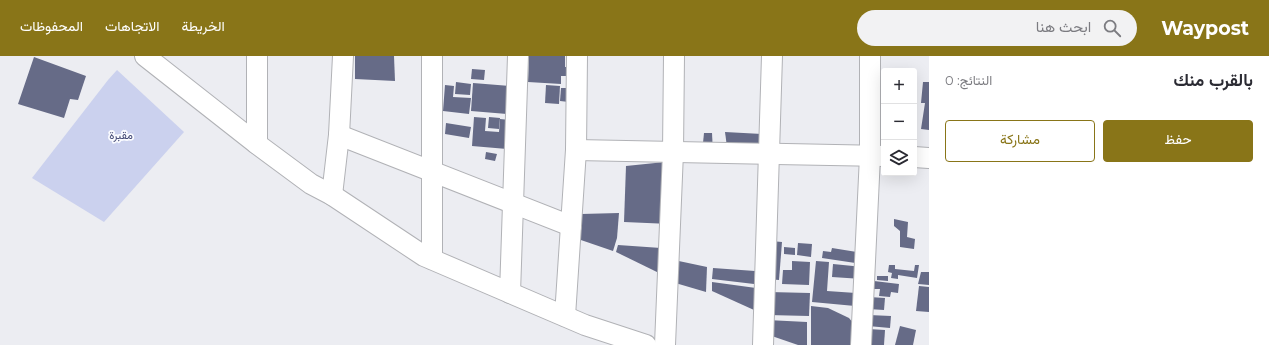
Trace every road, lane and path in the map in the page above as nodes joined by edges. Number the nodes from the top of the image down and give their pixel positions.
1 (257, 56) edge
2 (343, 56) edge
3 (432, 56) edge
4 (518, 56) edge
5 (577, 56) edge
6 (674, 56) edge
7 (772, 56) edge
8 (870, 56) edge
9 (152, 59) edge
10 (339, 135) junction
11 (257, 144) junction
12 (576, 150) junction
13 (673, 152) junction
14 (768, 154) junction
15 (877, 156) edge
16 (917, 157) edge
17 (929, 158) edge
18 (432, 172) junction
19 (332, 195) junction
20 (513, 203) junction
21 (571, 226) junction
22 (432, 259) junction
23 (510, 293) junction
24 (565, 316) junction
25 (646, 345) edge
26 (665, 345) edge
27 (763, 345) edge
28 (861, 345) edge

1 - 11 street
2 - 10 street
3 - 18 street
4 - 20 street
5 - 12 street
6 - 13 street
7 - 14 street
8 - 15 street
9 - 11 street
10 - 18 street
10 - 19 street
11 - 19 street
12 - 13 street
12 - 21 street
13 - 14 street
13 - 26 street
14 - 15 street
14 - 27 street
15 - 28 street
16 - 17 street
18 - 20 street
18 - 22 street
19 - 22 street
20 - 21 street
20 - 23 street
21 - 24 street
22 - 23 street
23 - 24 street
24 - 25 street

